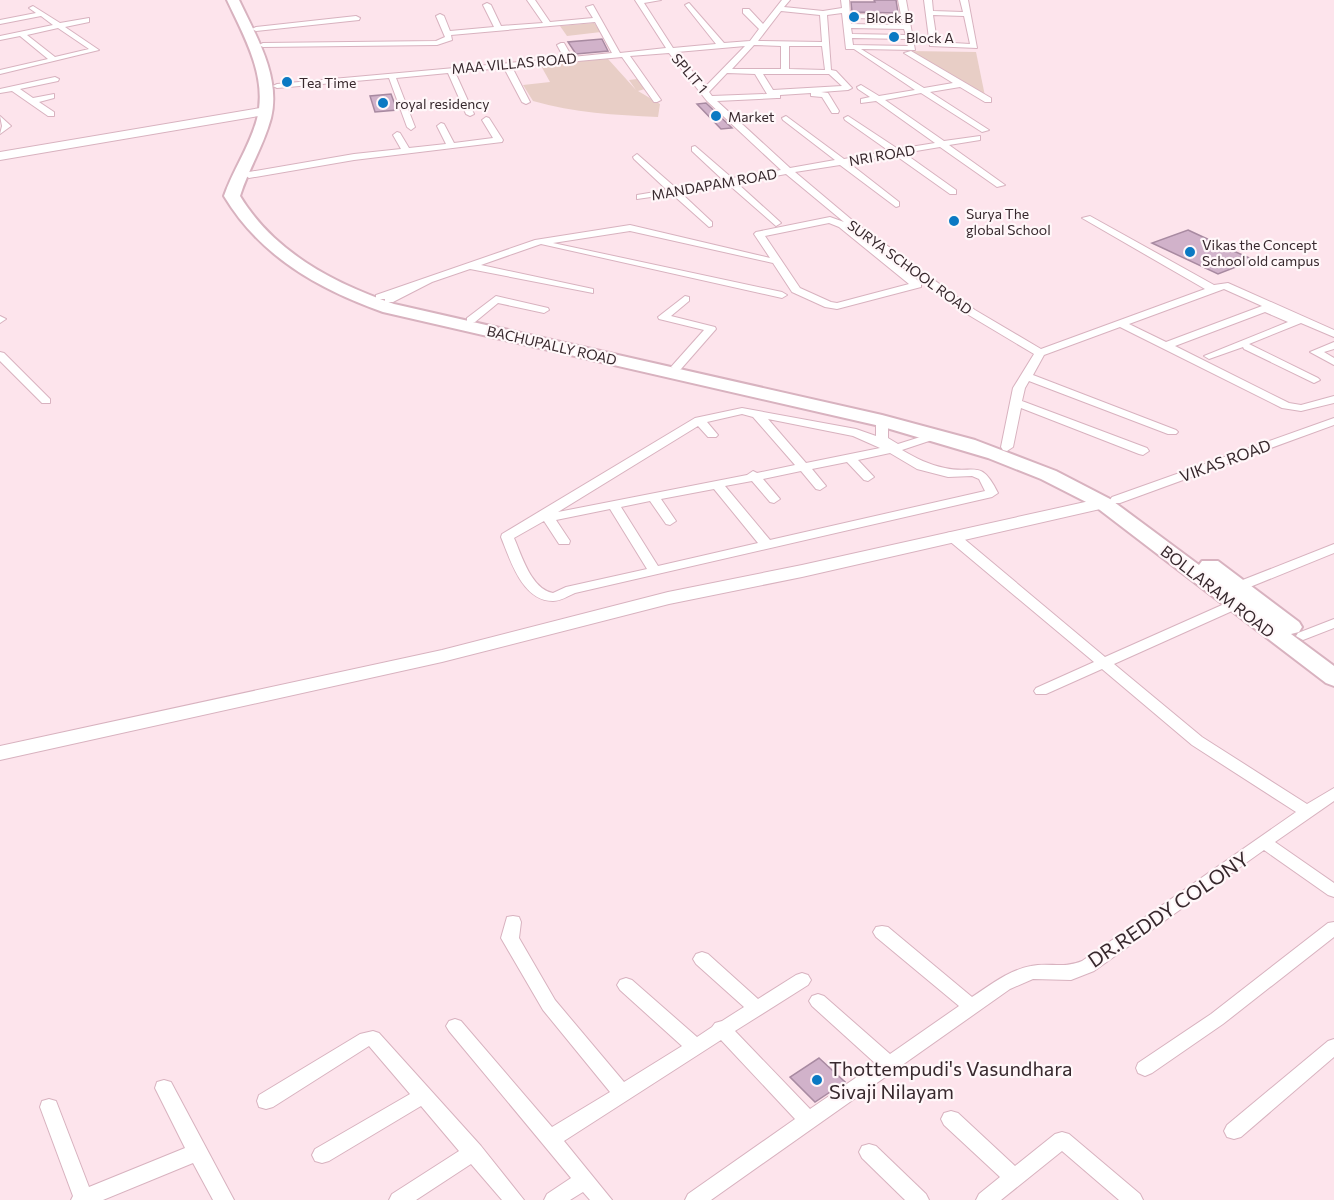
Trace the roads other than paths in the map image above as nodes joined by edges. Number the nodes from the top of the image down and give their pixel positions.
1 (233, 0) edge
2 (242, 0) edge
3 (531, 0) edge
4 (657, 0) edge
5 (786, 0) edge
6 (793, 0) edge
7 (928, 0) edge
8 (964, 0) edge
9 (639, 1) edge
10 (903, 4) edge
11 (487, 5) dead end
12 (689, 5) dead end
13 (590, 7) dead end
14 (857, 7) dead end
15 (892, 7) dead end
16 (33, 8) dead end
17 (846, 8) edge
18 (781, 9) junction
19 (746, 10) dead end
20 (823, 13) junction
21 (930, 13) junction
22 (42, 14) junction
23 (967, 14) junction
24 (440, 16) dead end
25 (905, 17) junction
26 (356, 18) dead end
27 (86, 20) dead end
28 (598, 20) junction
29 (0, 22) edge
30 (548, 24) junction
31 (61, 26) junction
32 (847, 26) junction
33 (906, 27) junction
34 (498, 28) junction
35 (765, 29) junction
36 (448, 33) junction
37 (22, 34) junction
38 (260, 37) junction
39 (0, 38) edge
40 (752, 43) junction
41 (785, 44) junction
42 (825, 44) junction
43 (561, 45) dead end
44 (722, 46) junction
45 (670, 49) junction
46 (857, 50) dead end
47 (908, 53) dead end
48 (620, 55) junction
49 (569, 59) junction
50 (54, 60) junction
51 (0, 62) edge
52 (506, 64) junction
53 (11, 69) junction
54 (450, 69) junction
55 (828, 69) dead end
56 (728, 70) junction
57 (789, 70) junction
58 (758, 71) junction
59 (0, 72) edge
60 (391, 74) junction
61 (55, 79) dead end
62 (961, 84) junction
63 (277, 86) junction
64 (861, 87) dead end
65 (14, 88) junction
66 (0, 91) edge
67 (922, 91) junction
68 (811, 92) junction
69 (708, 95) junction
70 (51, 96) dead end
71 (779, 96) junction
72 (878, 98) junction
73 (657, 99) dead end
74 (988, 100) dead end
75 (32, 101) junction
76 (864, 101) dead end
77 (526, 102) dead end
78 (266, 111) junction
79 (835, 111) dead end
80 (51, 114) dead end
81 (470, 114) dead end
82 (848, 118) dead end
83 (0, 119) edge
84 (486, 120) dead end
85 (441, 126) dead end
86 (411, 127) dead end
87 (0, 130) edge
88 (984, 130) dead end
89 (397, 135) dead end
90 (977, 138) dead end
91 (941, 144) junction
92 (452, 146) junction
93 (695, 149) dead end
94 (406, 151) junction
95 (897, 152) junction
96 (637, 157) dead end
97 (0, 158) edge
98 (842, 162) junction
99 (788, 171) junction
100 (249, 175) junction
101 (730, 181) junction
102 (1000, 185) dead end
103 (673, 191) junction
104 (953, 192) dead end
105 (640, 197) dead end
106 (896, 204) dead end
107 (1087, 219) dead end
108 (776, 223) dead end
109 (709, 224) dead end
110 (846, 224) junction
111 (538, 242) junction
112 (894, 253) junction
113 (880, 256) junction
114 (771, 261) dead end
115 (469, 265) junction
116 (924, 275) junction
117 (910, 279) junction
118 (1211, 288) junction
119 (589, 291) dead end
120 (782, 294) dead end
121 (385, 298) junction
122 (685, 299) dead end
123 (544, 310) dead end
124 (471, 320) junction
125 (1122, 324) junction
126 (1334, 334) edge
127 (1334, 343) edge
128 (1166, 346) junction
129 (1248, 347) junction
130 (1040, 353) junction
131 (0, 354) edge
132 (1206, 360) junction
133 (1334, 362) edge
134 (677, 367) junction
135 (1026, 376) junction
136 (1314, 380) dead end
137 (1334, 399) edge
138 (46, 401) dead end
139 (1015, 402) junction
140 (822, 404) junction
141 (756, 413) junction
142 (699, 420) junction
143 (882, 421) junction
144 (1334, 421) edge
145 (1172, 432) dead end
146 (712, 435) dead end
147 (937, 435) junction
148 (661, 443) junction
149 (1007, 447) junction
150 (894, 448) junction
151 (1143, 450) dead end
152 (669, 456) dead end
153 (849, 457) junction
154 (801, 466) junction
155 (753, 475) junction
156 (868, 477) dead end
157 (716, 483) junction
158 (820, 486) dead end
159 (652, 496) junction
160 (774, 499) dead end
161 (1109, 501) junction
162 (613, 504) junction
163 (542, 519) junction
164 (670, 520) dead end
165 (952, 536) junction
166 (564, 541) dead end
167 (767, 545) junction
168 (1334, 548) edge
169 (655, 570) junction
170 (1238, 595) junction
171 (1334, 623) edge
172 (1303, 636) junction
173 (1334, 661) edge
174 (1105, 663) junction
175 (1334, 678) edge
176 (1041, 690) dead end
177 (0, 753) edge
178 (1333, 795) edge
179 (1306, 812) junction
180 (1265, 843) junction
181 (1334, 891) edge
182 (513, 922) dead end
183 (1334, 928) edge
184 (882, 932) dead end
185 (702, 959) dead end
186 (802, 980) dead end
187 (626, 985) dead end
188 (818, 1001) dead end
189 (971, 1006) junction
190 (756, 1007) junction
191 (455, 1026) dead end
192 (721, 1028) junction
193 (694, 1046) junction
194 (1334, 1046) edge
195 (889, 1064) junction
196 (1145, 1068) dead end
197 (164, 1088) dead end
198 (622, 1093) junction
199 (424, 1095) junction
200 (266, 1101) dead end
201 (49, 1107) dead end
202 (951, 1119) dead end
203 (808, 1120) junction
204 (1234, 1131) dead end
205 (550, 1138) junction
206 (197, 1152) junction
207 (474, 1152) junction
208 (869, 1152) dead end
209 (322, 1155) dead end
210 (1014, 1178) junction
211 (585, 1179) junction
212 (82, 1199) edge
213 (224, 1200) edge
214 (399, 1200) edge
215 (514, 1200) edge
216 (554, 1200) edge
217 (603, 1200) edge
218 (695, 1200) edge
219 (919, 1200) edge
220 (986, 1200) edge
221 (1133, 1200) edge

1 - 78 main road, BACHUPALLY ROAD
2 - 38 main road, BACHUPALLY ROAD
3 - 30 street
4 - 9 street
5 - 18 street
6 - 18 street
7 - 21 street
8 - 23 street
9 - 45 street, SPLIT 1
10 - 15 street
10 - 25 street
11 - 34 street
12 - 44 street
13 - 28 street
14 - 17 street
16 - 22 street
17 - 20 street
17 - 25 street
17 - 32 street
18 - 20 street
18 - 35 street
19 - 35 street
20 - 42 street
21 - 23 street
21 - 23 street
22 - 29 street
22 - 31 street
24 - 36 street
25 - 33 street
26 - 38 street
27 - 31 street
28 - 30 street
28 - 48 street
30 - 34 street
31 - 37 street
31 - 50 street
32 - 33 street
32 - 33 street
34 - 36 street
35 - 40 street
36 - 38 street
37 - 39 street
37 - 50 street
38 - 63 main road, BACHUPALLY ROAD
40 - 41 street, MAA VILLAS ROAD
40 - 44 street, MAA VILLAS ROAD
40 - 56 street
41 - 42 street, MAA VILLAS ROAD
41 - 57 street
42 - 55 street
43 - 49 street
44 - 45 street, MAA VILLAS ROAD
45 - 48 street, MAA VILLAS ROAD
45 - 69 street, SPLIT 1
46 - 67 street
47 - 62 street
48 - 49 street, MAA VILLAS ROAD
48 - 73 street
49 - 52 street, MAA VILLAS ROAD
50 - 53 street
51 - 53 street
52 - 54 street, MAA VILLAS ROAD
52 - 77 street
53 - 59 street
54 - 60 street, MAA VILLAS ROAD
54 - 81 street
56 - 58 street
56 - 69 street
57 - 58 street
57 - 68 street
57 - 68 street
58 - 68 street
60 - 63 street, MAA VILLAS ROAD
60 - 86 street
61 - 65 street
62 - 67 street
62 - 74 street
63 - 100 main road, BACHUPALLY ROAD
64 - 72 street
65 - 66 street
65 - 75 street
67 - 72 street
67 - 88 street
69 - 71 street
69 - 99 street, SPLIT 1
70 - 75 street
71 - 79 street
71 - 98 street
72 - 76 street
72 - 91 street
75 - 80 street
78 - 97 street
78 - 140 main road, BACHUPALLY ROAD
82 - 95 street
83 - 87 street
84 - 92 street
85 - 92 street
89 - 94 street
90 - 91 street, NRI ROAD
91 - 95 street, NRI ROAD
91 - 102 street
92 - 94 street
93 - 101 street
94 - 100 street
95 - 98 street, NRI ROAD
95 - 104 street
96 - 103 street
98 - 99 street, NRI ROAD
98 - 106 street
99 - 101 street, MANDAPAM ROAD
99 - 110 street, SURYA SCHOOL ROAD
100 - 121 main road, BACHUPALLY ROAD
101 - 103 street, MANDAPAM ROAD
101 - 108 street
103 - 105 street, MANDAPAM ROAD
103 - 109 street
107 - 118 street
110 - 112 street, SURYA SCHOOL ROAD
110 - 113 street
110 - 117 street
111 - 114 street
111 - 115 street
111 - 120 street
112 - 113 street
112 - 116 street, SURYA SCHOOL ROAD
113 - 117 street
115 - 119 street
115 - 121 street
116 - 117 street
116 - 130 street, SURYA SCHOOL ROAD
118 - 125 street
118 - 126 street
121 - 124 main road, BACHUPALLY ROAD
122 - 134 street
123 - 124 street
124 - 134 main road, BACHUPALLY ROAD
125 - 128 street
125 - 130 street
127 - 129 street
127 - 133 street
128 - 132 street
128 - 132 street
129 - 132 street
129 - 136 street
130 - 135 street
131 - 138 street
132 - 137 street
134 - 140 main road, BACHUPALLY ROAD
135 - 139 street
135 - 145 street
139 - 149 street
139 - 151 street
140 - 143 main road, BACHUPALLY ROAD
140 - 149 main road, BACHUPALLY ROAD
141 - 142 street
141 - 150 street
141 - 154 street
142 - 146 street
142 - 148 street
143 - 147 main road, BACHUPALLY ROAD
143 - 150 street
144 - 161 street, VIKAS ROAD
147 - 150 street
147 - 161 main road, BACHUPALLY ROAD
148 - 152 street
148 - 163 street
149 - 161 main road, BACHUPALLY ROAD
150 - 153 street
150 - 167 street
153 - 154 street
153 - 156 street
154 - 155 street
154 - 158 street
155 - 157 street
155 - 160 street
157 - 159 street
157 - 167 street
159 - 162 street
159 - 164 street
161 - 165 street
161 - 170 main road, BOLLARAM ROAD
162 - 163 street
162 - 169 street
163 - 166 street
163 - 169 street
165 - 174 street
165 - 177 street
167 - 169 street
168 - 170 street
170 - 172 main road, BOLLARAM ROAD
170 - 174 street
170 - 175 main road, BOLLARAM ROAD
171 - 172 street
172 - 173 main road, BOLLARAM ROAD
174 - 176 street
174 - 179 street
178 - 179 street, DR.REDDY COLONY
179 - 180 street, DR.REDDY COLONY
180 - 181 street
180 - 189 street, DR.REDDY COLONY
182 - 198 street
183 - 196 street
184 - 189 street
185 - 190 street
186 - 190 street
187 - 193 street
188 - 195 street
189 - 195 street, DR.REDDY COLONY
190 - 192 street
191 - 205 street
192 - 193 street
192 - 203 street
193 - 198 street
194 - 204 street
195 - 203 street, DR.REDDY COLONY
197 - 206 street
198 - 205 street
199 - 200 street
199 - 207 street
199 - 209 street
201 - 212 street
202 - 210 street
203 - 218 street, DR.REDDY COLONY
205 - 211 street
206 - 212 street
206 - 213 street
207 - 214 street
207 - 215 street
208 - 219 street
210 - 220 street
210 - 221 street
211 - 216 street
211 - 217 street

